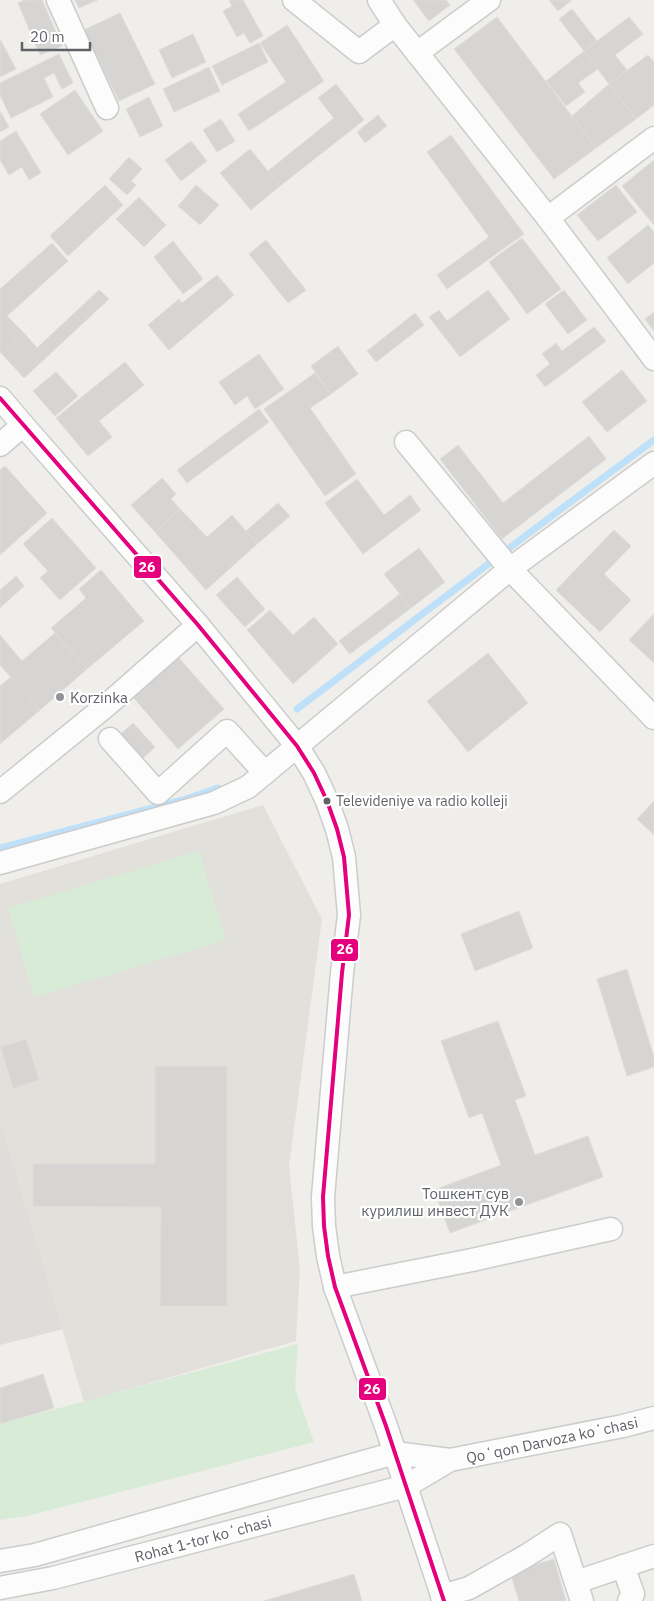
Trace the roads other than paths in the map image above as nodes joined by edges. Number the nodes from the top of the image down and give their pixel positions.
1 (58, 0) edge
2 (294, 0) edge
3 (379, 0) edge
4 (489, 0) edge
5 (395, 25) junction
6 (417, 53) junction
7 (107, 108) dead end
8 (654, 138) edge
9 (548, 218) junction
10 (654, 359) edge
11 (0, 398) edge
12 (22, 425) junction
13 (406, 442) dead end
14 (0, 445) edge
15 (654, 463) edge
16 (510, 569) junction
17 (198, 625) junction
18 (652, 713) edge
19 (110, 739) dead end
20 (298, 746) junction
21 (265, 773) junction
22 (0, 792) edge
23 (0, 863) edge
24 (611, 1229) dead end
25 (335, 1286) junction
26 (654, 1418) edge
27 (395, 1453) junction
28 (450, 1460) junction
29 (406, 1486) junction
30 (654, 1556) edge
31 (0, 1561) edge
32 (623, 1566) junction
33 (0, 1588) edge
34 (579, 1591) edge
35 (443, 1598) edge
36 (630, 1601) edge

1 - 7 street
2 - 5 street
3 - 5 street
4 - 6 street
5 - 6 street
6 - 9 street
8 - 9 street
9 - 10 street
11 - 12 street
12 - 14 street
12 - 17 street
13 - 16 street
15 - 16 street
16 - 18 street
16 - 20 street
17 - 20 street
17 - 22 street
19 - 21 street
20 - 21 street
20 - 25 street
21 - 23 street
24 - 25 street
25 - 27 street
26 - 28 street, Qoʻqon Darvoza koʻchasi
27 - 28 street, Qoʻqon Darvoza koʻchasi
27 - 29 street
27 - 31 street, Rohat 1-tor koʻchasi
28 - 29 street, Qoʻqon Darvoza koʻchasi
29 - 33 street, Rohat 1-tor koʻchasi
29 - 35 street
30 - 32 street
32 - 34 street
32 - 36 street
34 - 35 street

